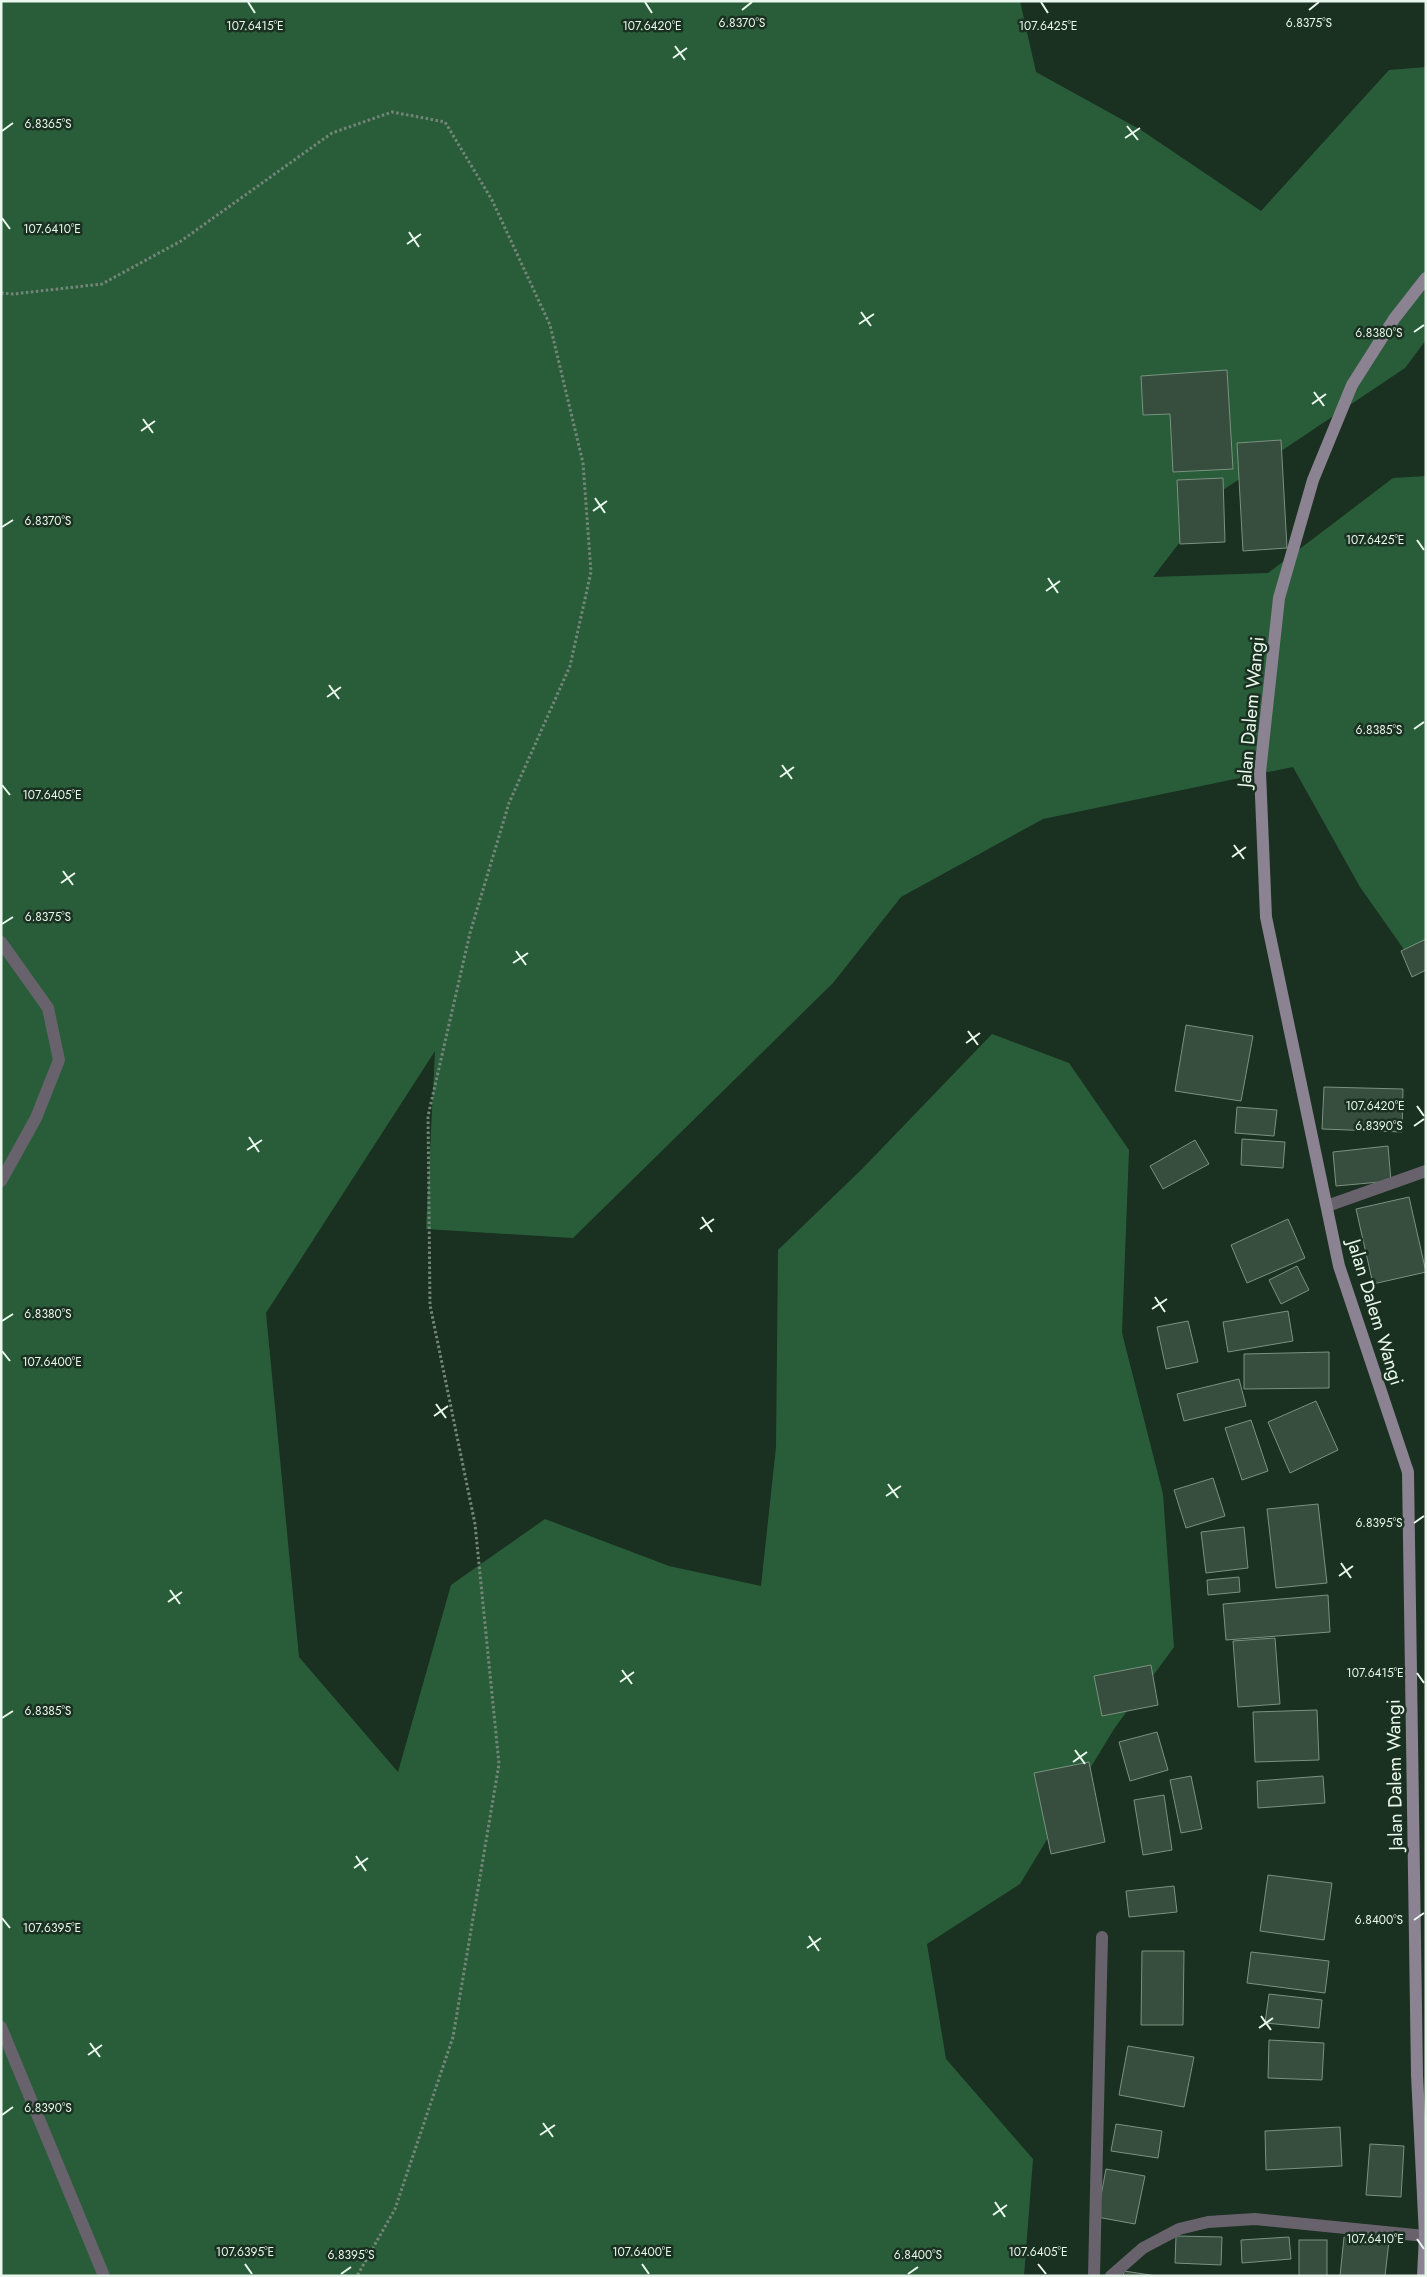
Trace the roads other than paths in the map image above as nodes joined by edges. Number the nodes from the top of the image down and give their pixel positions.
1 (1426, 278) edge
2 (1, 942) edge
3 (1426, 1171) edge
4 (1, 1181) edge
5 (1327, 1206) junction
6 (1102, 1937) dead end
7 (1, 2027) edge
8 (1425, 2236) edge
9 (104, 2276) edge
10 (1094, 2276) edge
11 (1111, 2276) edge
12 (1423, 2276) edge

1 - 5 street, Jalan Dalem Wangi
2 - 4 street
3 - 5 street
5 - 8 street, Jalan Dalem Wangi
6 - 10 street
7 - 9 street
8 - 11 street
8 - 12 street, Jalan Dalem Wangi

